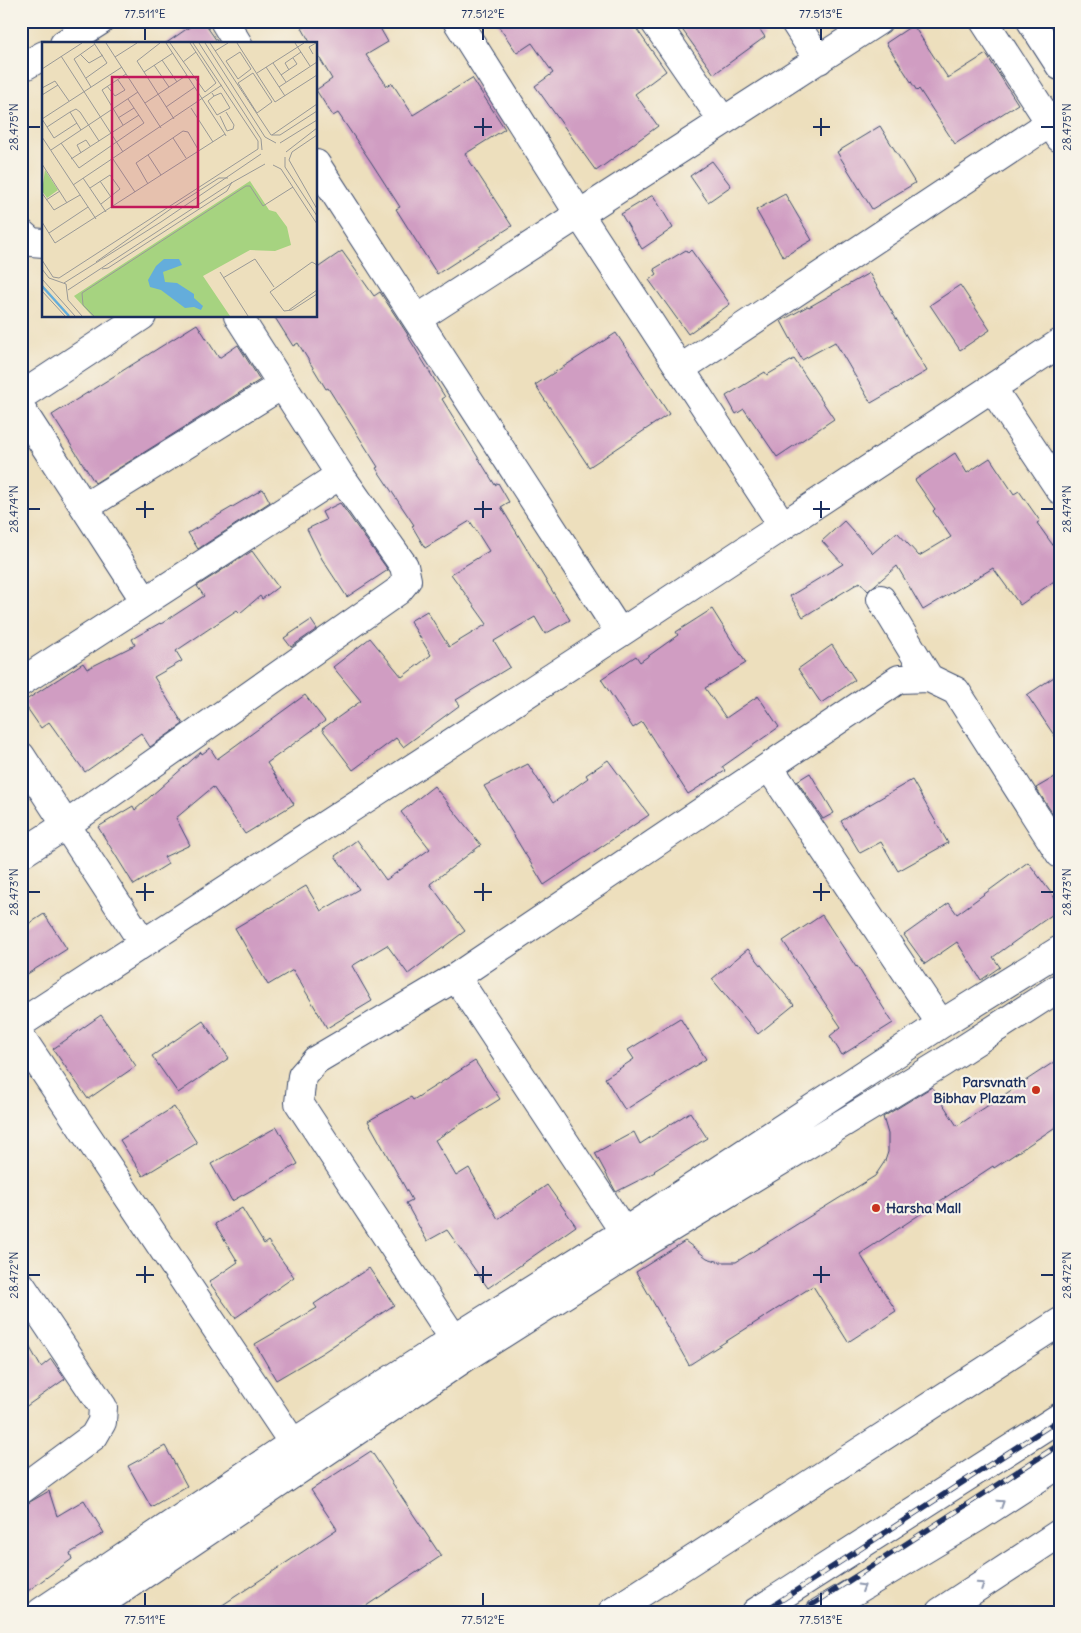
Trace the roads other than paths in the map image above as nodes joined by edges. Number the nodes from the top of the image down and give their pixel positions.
1 (224, 21) edge
2 (457, 21) edge
3 (654, 21) edge
4 (794, 21) edge
5 (878, 21) edge
6 (984, 21) edge
7 (1031, 21) edge
8 (94, 32) edge
9 (69, 42) edge
10 (237, 42) edge
11 (42, 56) edge
12 (819, 60) junction
13 (1060, 66) edge
14 (21, 68) edge
15 (723, 122) junction
16 (1055, 131) edge
17 (318, 171) edge
18 (325, 197) edge
19 (579, 214) junction
20 (21, 233) edge
21 (42, 243) edge
22 (139, 318) edge
23 (239, 318) edge
24 (417, 319) junction
25 (1060, 343) edge
26 (680, 369) junction
27 (282, 385) junction
28 (992, 388) junction
29 (21, 396) edge
30 (21, 409) edge
31 (340, 475) junction
32 (1060, 490) edge
33 (85, 507) junction
34 (783, 526) junction
35 (881, 599) dead end
36 (146, 601) junction
37 (620, 633) junction
38 (930, 678) junction
39 (21, 682) edge
40 (21, 756) edge
41 (769, 766) junction
42 (66, 825) junction
43 (21, 854) edge
44 (1060, 854) edge
45 (143, 943) junction
46 (1060, 950) edge
47 (456, 977) junction
48 (1060, 987) edge
49 (21, 1023) edge
50 (941, 1024) junction
51 (21, 1037) edge
52 (624, 1232) junction
53 (21, 1285) edge
54 (1060, 1322) edge
55 (454, 1338) junction
56 (1060, 1417) edge
57 (292, 1443) junction
58 (1060, 1464) edge
59 (21, 1490) edge
60 (1060, 1533) edge
61 (41, 1612) edge
62 (88, 1612) edge
63 (612, 1612) edge
64 (756, 1612) edge
65 (820, 1612) edge
66 (940, 1612) edge

1 - 10 street
2 - 19 street
3 - 15 street
4 - 12 street
5 - 12 street
6 - 16 street
7 - 13 street
8 - 9 street
11 - 14 street
12 - 15 street
15 - 19 street
16 - 26 street
17 - 18 street
18 - 24 street
19 - 24 street
19 - 26 street
20 - 21 street
22 - 29 street
23 - 27 street
24 - 37 street
25 - 28 street
26 - 34 street
27 - 31 street
27 - 33 street
28 - 32 street
28 - 34 street
30 - 33 street
31 - 36 street
31 - 42 street
33 - 36 street
34 - 37 street
35 - 38 street
36 - 39 street
37 - 45 street
38 - 41 street
38 - 44 street
40 - 42 street
41 - 47 street
41 - 50 street
42 - 43 street
42 - 45 street
45 - 49 street
46 - 50 street
47 - 52 street
47 - 55 street
48 - 62 street
50 - 52 street
51 - 57 street
52 - 55 street
53 - 59 street
54 - 63 street
55 - 57 street
56 - 64 street
57 - 61 street
65 -> 58 street
66 -> 60 street

